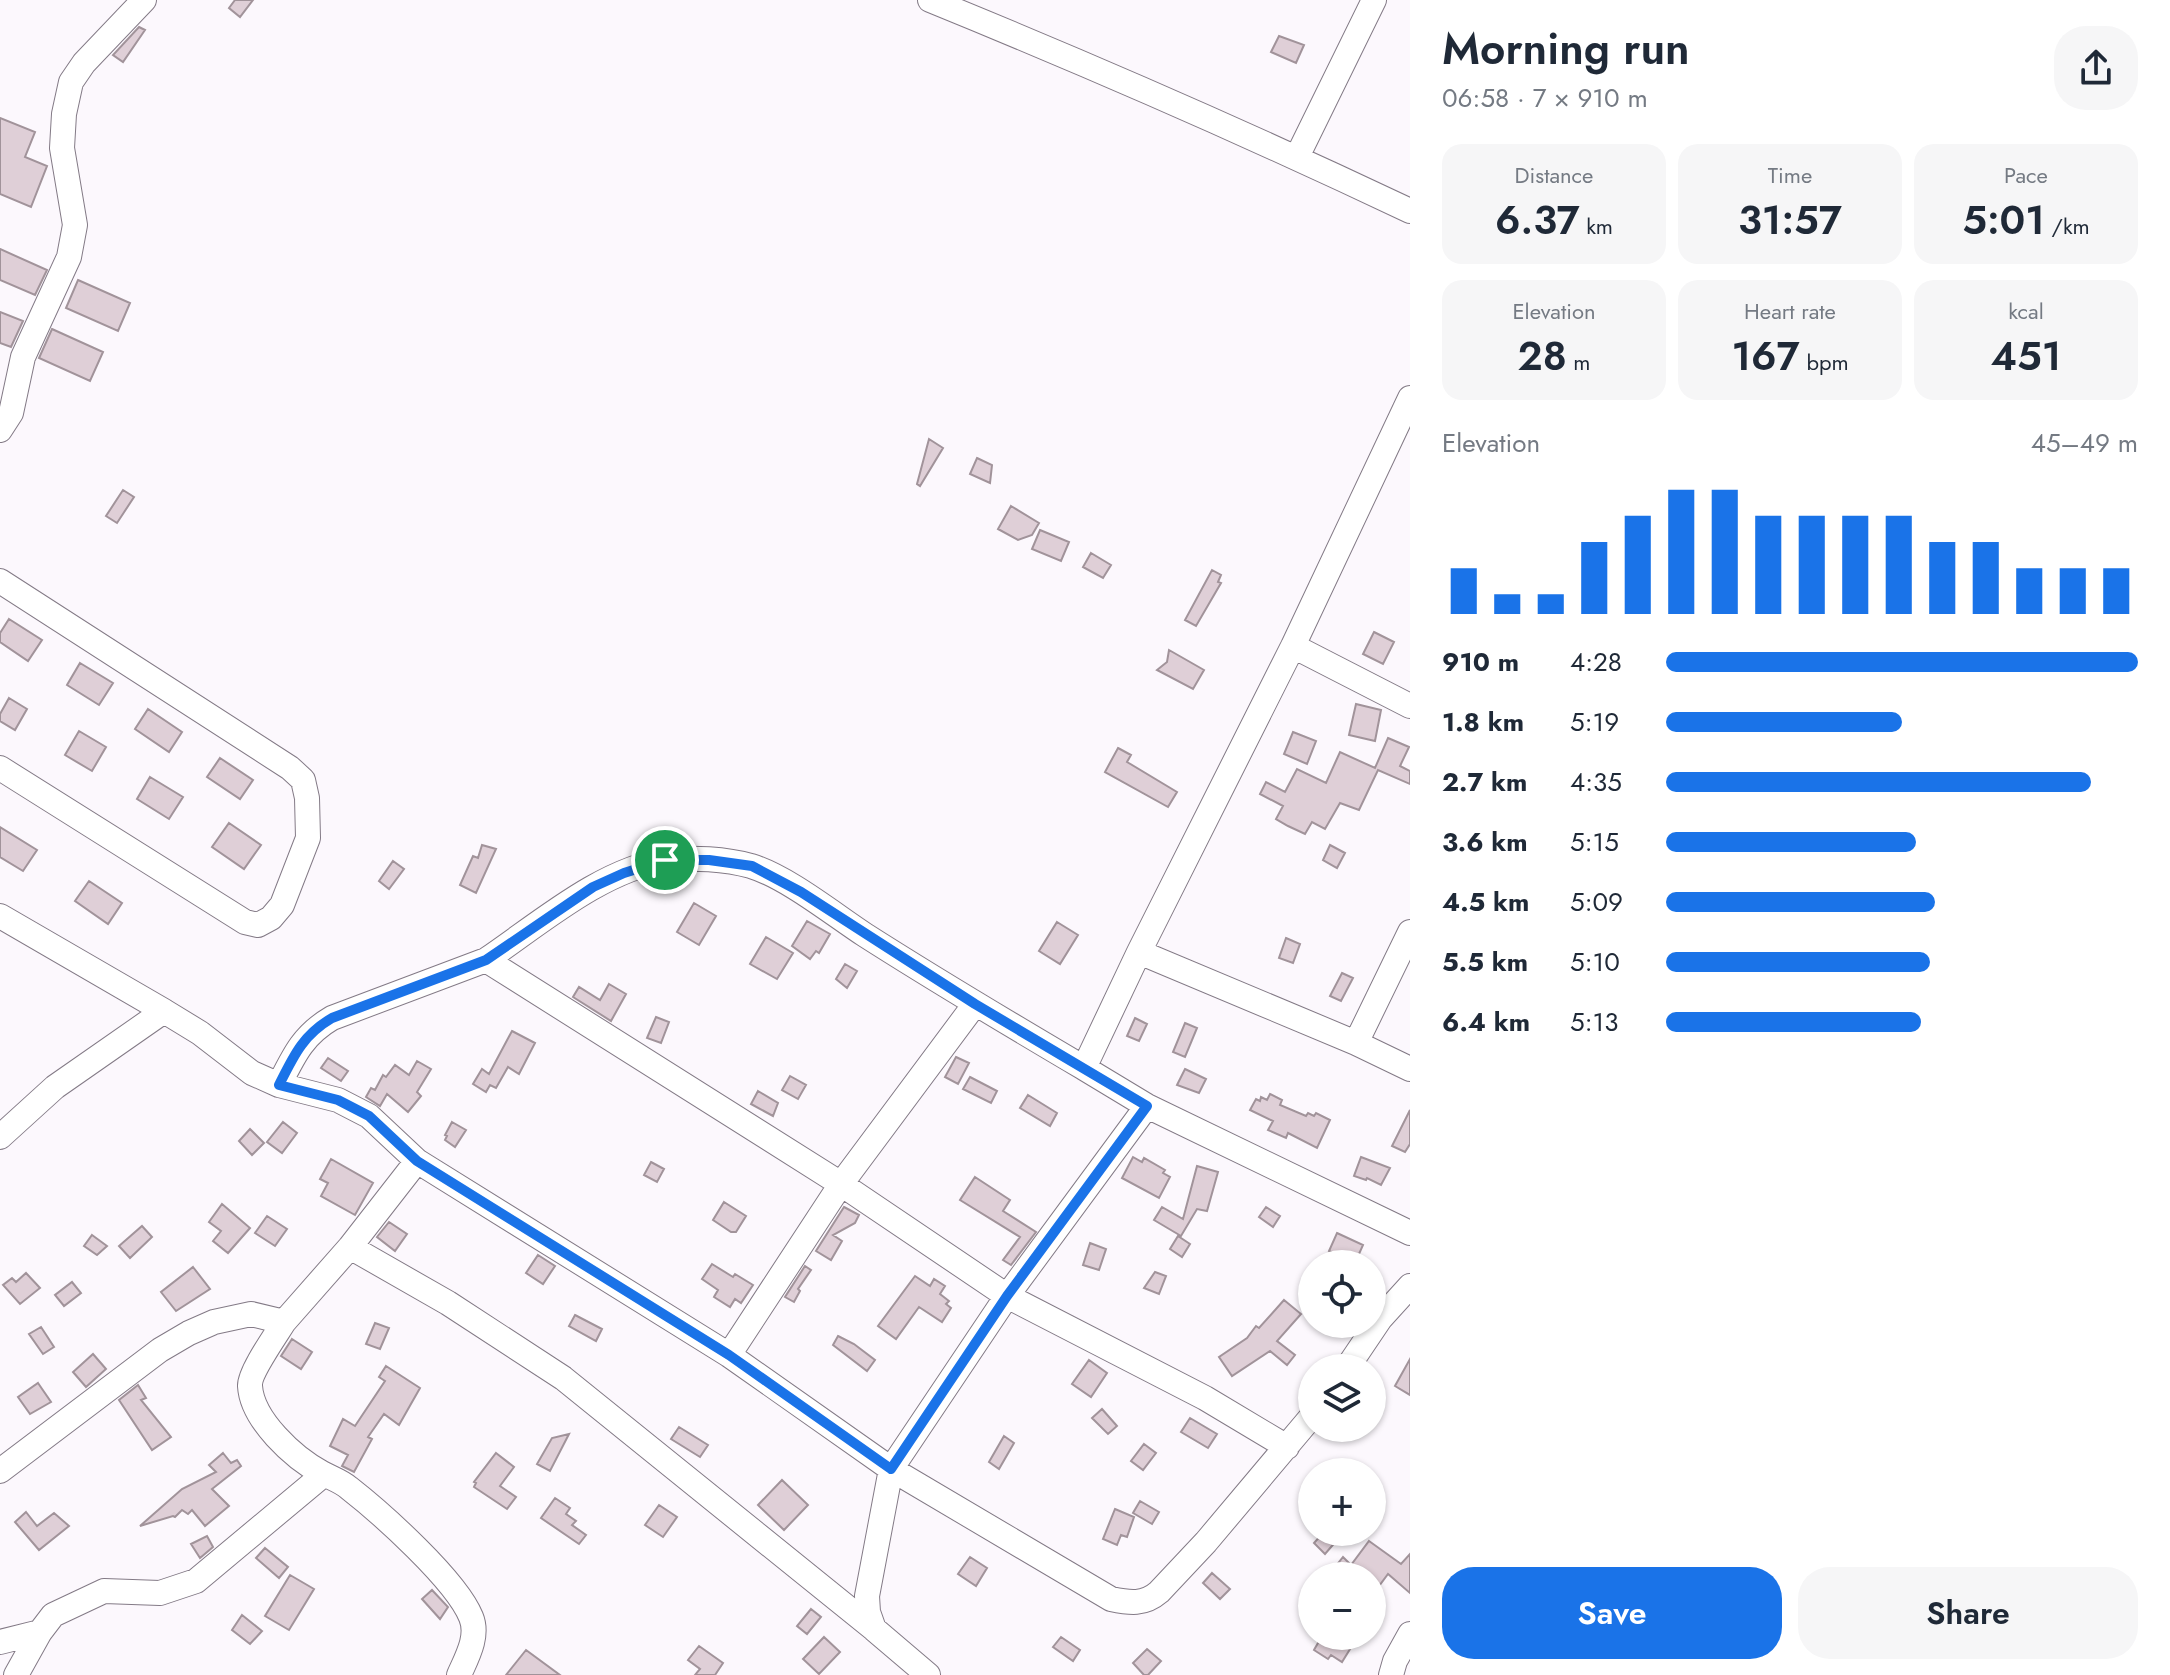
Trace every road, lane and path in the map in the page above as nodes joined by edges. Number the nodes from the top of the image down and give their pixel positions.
1 (144, 0) edge
2 (930, 0) edge
3 (1366, 5) edge
4 (1297, 157) junction
5 (1410, 211) edge
6 (1410, 398) edge
7 (0, 430) edge
8 (0, 581) edge
9 (1293, 646) junction
10 (1410, 706) edge
11 (0, 768) edge
12 (0, 916) edge
13 (1410, 932) edge
14 (1139, 952) junction
15 (486, 960) junction
16 (975, 1004) junction
17 (164, 1011) junction
18 (1356, 1043) junction
19 (1084, 1068) junction
20 (1410, 1069) edge
21 (279, 1085) junction
22 (1147, 1106) junction
23 (0, 1137) edge
24 (417, 1161) junction
25 (841, 1184) junction
26 (1410, 1233) edge
27 (350, 1247) junction
28 (1410, 1286) edge
29 (1007, 1296) junction
30 (284, 1322) junction
31 (1356, 1354) edge
32 (729, 1355) junction
33 (1298, 1433) edge
34 (1287, 1447) junction
35 (891, 1469) junction
36 (0, 1471) edge
37 (323, 1475) junction
38 (874, 1629) junction
39 (40, 1632) junction
40 (1410, 1634) edge
41 (0, 1642) edge
42 (16, 1675) edge
43 (459, 1675) edge
44 (928, 1675) edge
45 (1391, 1675) edge

1 - 7 street
2 - 4 street
3 - 4 street
4 - 5 street
6 - 9 street
8 - 11 street
9 - 10 street
9 - 14 street
12 - 17 street
13 - 18 street
14 - 18 street
14 - 19 street
15 - 16 street
15 - 21 street
15 - 25 street
16 - 19 street
16 - 25 street
17 - 21 street
17 - 23 street
18 - 20 street
19 - 22 street
21 - 24 street
22 - 26 street
22 - 29 street
24 - 27 street
24 - 32 street
25 - 29 street
25 - 32 street
27 - 30 street
27 - 38 street
28 - 31 street
29 - 34 street
29 - 35 street
30 - 36 street
30 - 37 street
32 - 35 street
33 - 34 street
34 - 35 street
35 - 38 street
37 - 39 street
37 - 43 street
38 - 44 street
39 - 41 street
39 - 42 street
40 - 45 street

